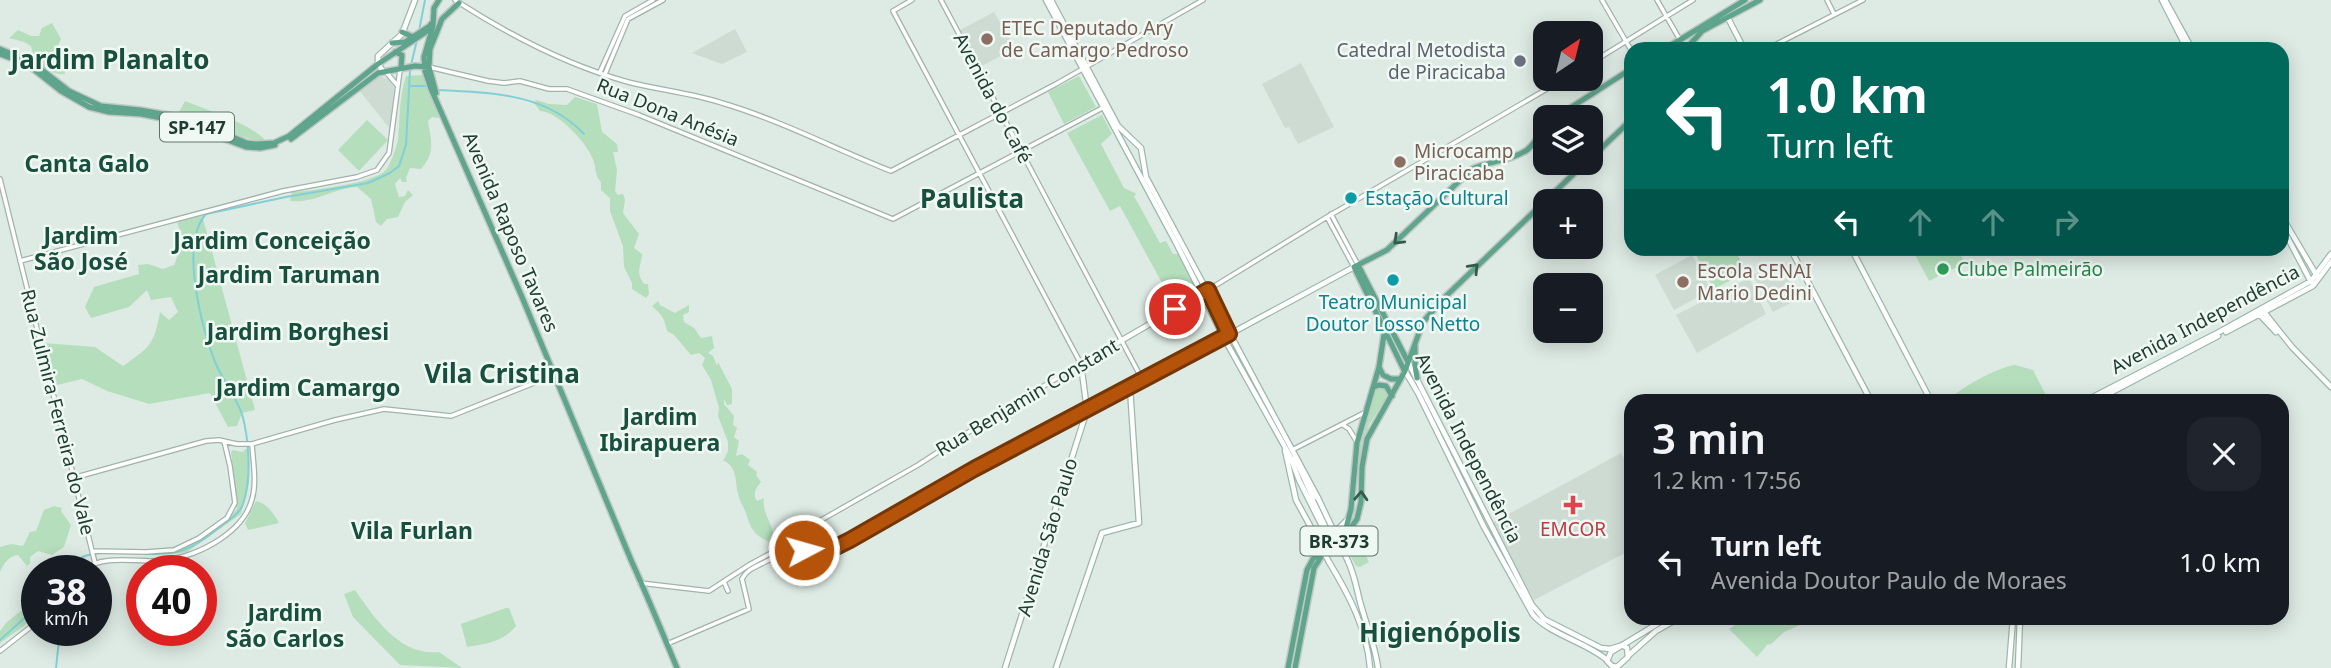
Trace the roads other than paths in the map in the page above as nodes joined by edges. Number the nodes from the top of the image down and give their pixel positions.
1 (415, 0) edge
2 (439, 0) edge
3 (653, 0) edge
4 (663, 0) edge
5 (912, 0) edge
6 (941, 0) edge
7 (1048, 0) edge
8 (1203, 0) edge
9 (1602, 0) edge
10 (1657, 0) edge
11 (1693, 0) edge
12 (1745, 0) edge
13 (1760, 0) edge
14 (1827, 0) edge
15 (1863, 0) edge
16 (2163, 0) edge
17 (456, 1) edge
18 (433, 15) junction
19 (1834, 15) junction
20 (1666, 16) junction
21 (1728, 18) junction
22 (402, 32) junction
23 (416, 36) junction
24 (1680, 40) junction
25 (1626, 41) joint
26 (1624, 42) edge
27 (1677, 42) edge
28 (1692, 42) edge
29 (1740, 42) edge
30 (1781, 42) edge
31 (2185, 42) edge
32 (392, 43) junction
33 (0, 51) edge
34 (395, 52) junction
35 (1603, 55) edge
36 (378, 64) junction
37 (427, 66) junction
38 (403, 68) junction
39 (1084, 68) junction
40 (437, 69) junction
41 (383, 71) junction
42 (602, 73) junction
43 (1624, 73) edge
44 (431, 76) junction
45 (397, 86) junction
46 (1543, 91) edge
47 (436, 96) junction
48 (1575, 105) edge
49 (1105, 107) junction
50 (1001, 114) junction
51 (1624, 127) edge
52 (959, 136) junction
53 (1134, 141) junction
54 (1533, 142) edge
55 (1124, 147) junction
56 (1603, 147) edge
57 (1022, 151) junction
58 (1143, 157) junction
59 (1131, 162) junction
60 (979, 174) junction
61 (1572, 175) edge
62 (0, 179) edge
63 (1329, 216) junction
64 (2289, 229) edge
65 (2289, 240) edge
66 (2331, 254) edge
67 (1794, 256) edge
68 (1854, 256) edge
69 (20, 261) junction
70 (2331, 262) edge
71 (1356, 266) junction
72 (2317, 277) junction
73 (2312, 284) junction
74 (1208, 290) junction
75 (1202, 294) junction
76 (2262, 312) junction
77 (1385, 328) junction
78 (1226, 336) junction
79 (1121, 340) junction
80 (1415, 345) junction
81 (1393, 346) junction
82 (1381, 354) junction
83 (1404, 355) junction
84 (1408, 362) junction
85 (1081, 364) junction
86 (1379, 367) junction
87 (1405, 371) junction
88 (554, 375) junction
89 (1417, 378) junction
90 (1399, 379) junction
91 (1143, 381) junction
92 (1374, 387) junction
93 (1130, 388) junction
94 (2331, 388) edge
95 (1867, 394) edge
96 (1927, 394) edge
97 (2097, 394) edge
98 (2106, 394) edge
99 (1392, 396) junction
100 (1087, 410) junction
101 (1364, 413) junction
102 (1343, 425) junction
103 (1281, 439) junction
104 (224, 440) junction
105 (1357, 443) junction
106 (248, 445) junction
107 (1292, 451) junction
108 (73, 478) junction
109 (1348, 520) junction
110 (806, 532) junction
111 (795, 541) junction
112 (1328, 544) junction
113 (804, 550) junction
114 (791, 551) junction
115 (93, 555) edge
116 (111, 555) edge
117 (112, 557) edge
118 (1354, 574) junction
119 (734, 576) junction
120 (1344, 578) junction
121 (742, 579) junction
122 (724, 582) junction
123 (641, 583) junction
124 (1357, 584) junction
125 (1345, 589) junction
126 (729, 592) dead end
127 (1656, 625) edge
128 (1667, 625) edge
129 (2012, 625) edge
130 (2020, 625) edge
131 (21, 635) edge
132 (667, 644) junction
133 (1621, 646) junction
134 (0, 651) edge
135 (1628, 656) junction
136 (1607, 660) junction
137 (676, 665) edge
138 (1378, 667) edge
139 (1617, 667) edge
140 (1005, 668) edge
141 (1056, 668) edge
142 (1289, 668) edge
143 (1295, 668) edge
144 (1370, 668) edge
145 (1605, 668) edge
146 (2009, 668) edge
147 (2018, 668) edge

1 - 22 main road, SP-147
2 - 18 main road, Avenida Raposo Tavares
3 - 42 street
4 - 42 street
5 - 52 street
6 - 50 street, Avenida do Café
7 - 39 main road
8 - 39 street
9 - 25 street
10 - 20 street
11 - 20 street
12 - 24 main road
13 - 21 main road
14 - 19 street
15 - 19 street
16 - 31 main road
17 - 37 main road, Avenida Raposo Tavares
17 - 42 street
18 - 23 main road
18 - 37 main road, Avenida Raposo Tavares
19 - 30 street
20 - 24 street
20 - 25 street
21 - 28 main road
21 - 29 main road
22 - 23 main road
22 - 32 main road, SP-147
23 - 32 main road
23 - 34 main road
24 - 27 main road
26 - 35 street
32 - 36 main road, SP-147
33 - 36 main road, SP-147
33 - 41 main road, SP-147
34 - 36 main road
34 - 38 main road
36 - 41 main road
37 - 38 main road, SP-147
37 - 40 street, Rua Dona Anésia
37 - 44 main road, Avenida Raposo Tavares
37 - 47 main road, Avenida Raposo Tavares
38 - 41 main road, SP-147
38 - 45 street
39 - 49 main road
39 - 50 street
40 - 44 main road
40 - 60 street, Rua Dona Anésia
41 - 45 street
42 - 52 street
43 - 48 main road
44 - 47 main road, Avenida Raposo Tavares
45 - 69 street
46 - 63 street, Rua Benjamin Constant
47 - 88 main road, Avenida Raposo Tavares
49 - 53 main road
49 - 55 main road
49 - 57 street
50 - 52 street
50 - 57 street, Avenida do Café
51 - 56 main road
52 - 60 street
53 - 55 main road
53 - 58 main road
54 -> 71 main road
55 - 59 main road
57 - 60 street
57 - 79 street, Avenida do Café
58 - 59 main road
58 - 74 main road
59 - 75 main road
60 - 85 street
80 -> 61 main road, BR-373
62 - 69 street, Rua Zulmira Ferreira do Vale
63 - 71 street, Avenida Independência
63 - 74 street, Rua Benjamin Constant
64 - 72 main road
65 - 73 main road
66 - 72 main road, Avenida Independência
67 - 95 main road
68 - 96 main road
69 - 108 street, Rua Zulmira Ferreira do Vale
70 - 72 main road, Avenida Independência
71 - 77 main road, Avenida Independência
71 - 78 main road
71 - 83 main road, Avenida Independência
72 - 73 main road, Avenida Independência
73 - 76 main road, Avenida Independência
74 - 75 main road, Rua Benjamin Constant
74 - 78 main road
75 - 78 main road
75 - 79 main road, Rua Benjamin Constant
76 - 94 main road
76 - 97 main road, Avenida Independência
76 - 98 main road, Avenida Independência
77 - 81 main road, Avenida Independência
77 - 82 main road, BR-373
78 - 91 main road
78 - 103 main road
78 - 107 main road
79 - 85 main road, Rua Benjamin Constant
79 - 91 street, Avenida do Café
80 - 84 main road, BR-373
80 - 89 main road
81 - 82 main road
81 - 83 main road
81 - 87 main road, Avenida Independência
82 - 86 main road, BR-373
83 - 84 main road, Avenida Independência
84 - 87 main road, BR-373
84 - 89 main road, Avenida Independência
85 - 100 main road, Avenida São Paulo
85 - 110 street, Rua Benjamin Constant
86 - 90 main road
86 - 92 main road, BR-373
87 - 90 main road, BR-373
87 - 136 main road, Avenida Independência
88 - 106 street
88 - 123 main road, Avenida Raposo Tavares
89 - 133 main road, Avenida Independência
90 - 99 main road, BR-373
91 - 93 main road
92 - 99 main road
92 - 101 main road, BR-373
93 - 100 street
93 - 141 main road
143 -> 99 main road, BR-373
100 - 113 street
100 - 140 main road, Avenida São Paulo
101 - 102 street
101 - 105 main road, BR-373
102 - 105 street
102 - 107 street
103 - 112 main road
103 - 120 main road, bridge
104 - 106 street
104 - 108 street
104 - 116 street
105 - 109 main road, BR-373
106 - 117 street
107 - 109 main road
107 - 118 main road, bridge
108 - 115 street, Rua Zulmira Ferreira do Vale
109 - 112 main road, BR-373
110 - 111 street, Rua Benjamin Constant
110 - 113 street
111 - 113 street
111 - 114 street
111 - 119 street, Rua Benjamin Constant
112 - 142 main road, BR-373
113 - 114 street
114 - 121 street
118 - 120 main road
118 - 124 main road
119 - 121 street
119 - 122 street, Rua Benjamin Constant
120 - 125 main road
121 - 132 street
122 - 123 street, Rua Benjamin Constant
122 - 126 street
123 - 132 main road, Avenida Raposo Tavares
124 - 125 main road
124 - 138 main road
125 - 144 main road
127 - 133 main road
128 - 135 main road
129 - 146 main road
130 - 147 main road
131 - 134 street
132 - 137 main road, Avenida Raposo Tavares
133 - 135 main road
133 - 136 main road
135 - 139 main road
136 - 139 main road
136 - 145 main road

